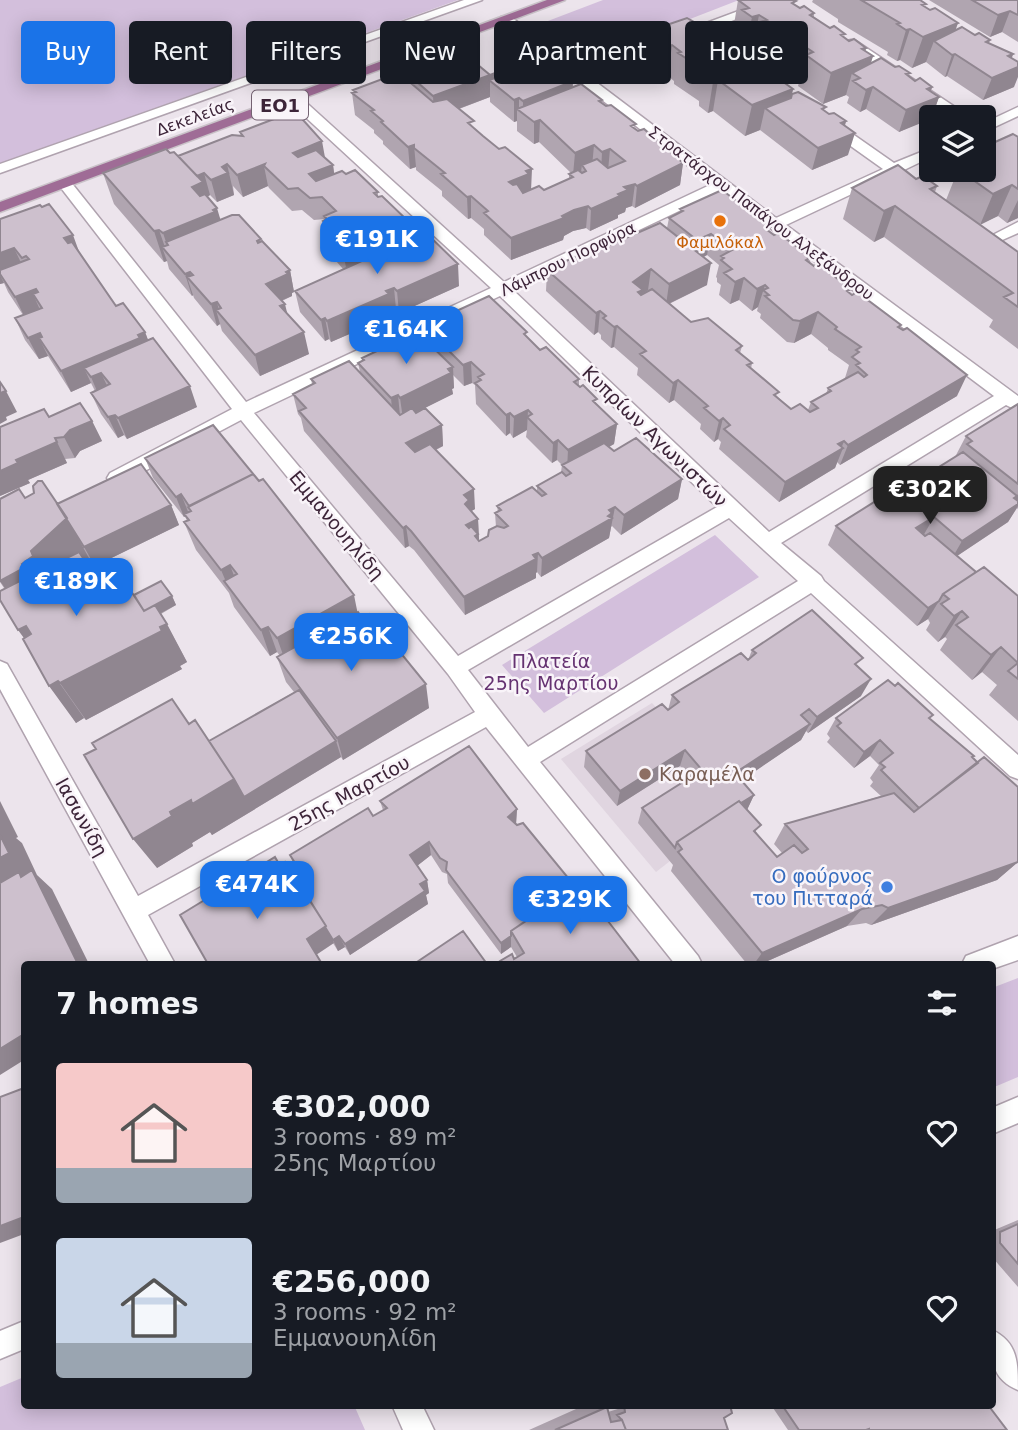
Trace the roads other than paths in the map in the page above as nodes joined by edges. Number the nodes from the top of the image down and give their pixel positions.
1 (476, 0) edge
2 (558, 0) edge
3 (787, 2) edge
4 (506, 20) joint
5 (840, 37) edge
6 (671, 44) edge
7 (591, 84) edge
8 (294, 99) junction
9 (945, 105) edge
10 (1018, 111) edge
11 (816, 116) edge
12 (996, 122) edge
13 (919, 158) edge
14 (0, 169) edge
15 (894, 169) junction
16 (65, 184) junction
17 (722, 185) junction
18 (926, 193) edge
19 (0, 207) edge
20 (776, 224) junction
21 (1018, 227) edge
22 (1009, 253) edge
23 (503, 290) junction
24 (1012, 401) edge
25 (243, 411) junction
26 (97, 487) edge
27 (730, 508) junction
28 (768, 542) junction
29 (814, 581) junction
30 (455, 668) junction
31 (0, 670) edge
32 (489, 715) junction
33 (526, 760) junction
34 (1018, 769) edge
35 (134, 910) junction
36 (1018, 948) edge
37 (161, 961) edge
38 (688, 961) edge
39 (982, 961) edge
40 (1018, 1110) edge
41 (996, 1119) edge
42 (21, 1336) edge
43 (0, 1345) edge
44 (996, 1349) edge
45 (1018, 1376) edge
46 (407, 1409) edge
47 (419, 1430) edge

1 - 14 street
2 - 4 main road, Δεκελείας / ΕΟ1
3 - 6 street
4 - 8 main road, Δεκελείας / ΕΟ1
5 - 9 street
7 - 17 street, Στρατάρχου Παπάγου Αλεξάνδρου
8 - 16 main road, Δεκελείας / ΕΟ1
8 - 23 street, Κυπρίων Αγωνιστών
10 - 12 street
11 - 15 street
13 - 15 street
15 - 18 street
15 - 20 street
16 - 19 main road, Δεκελείας / ΕΟ1
16 - 25 street, Εμμανουηλίδη
17 - 20 street, Στρατάρχου Παπάγου Αλεξάνδρου
17 - 23 street, Λάμπρου Πορφύρα
20 - 24 street, Στρατάρχου Παπάγου Αλεξάνδρου
21 - 22 street
23 - 25 street, Λάμπρου Πορφύρα
23 - 27 street, Κυπρίων Αγωνιστών
24 - 28 street
25 - 26 street, Λάμπρου Πορφύρα
25 - 30 street, Εμμανουηλίδη
27 - 28 street, Κυπρίων Αγωνιστών
27 - 30 street
28 - 29 street, Κυπρίων Αγωνιστών
29 - 33 street
29 - 34 street, Κυπρίων Αγωνιστών
30 - 32 street, Εμμανουηλίδη
31 - 35 street, Ιασωνίδη
32 - 33 street, Εμμανουηλίδη
32 - 35 street, 25ης Μαρτίου
33 - 38 street, Εμμανουηλίδη
35 - 37 street, Ιασωνίδη
36 - 39 street
40 - 41 street
42 - 43 street
44 - 45 street
46 - 47 street

